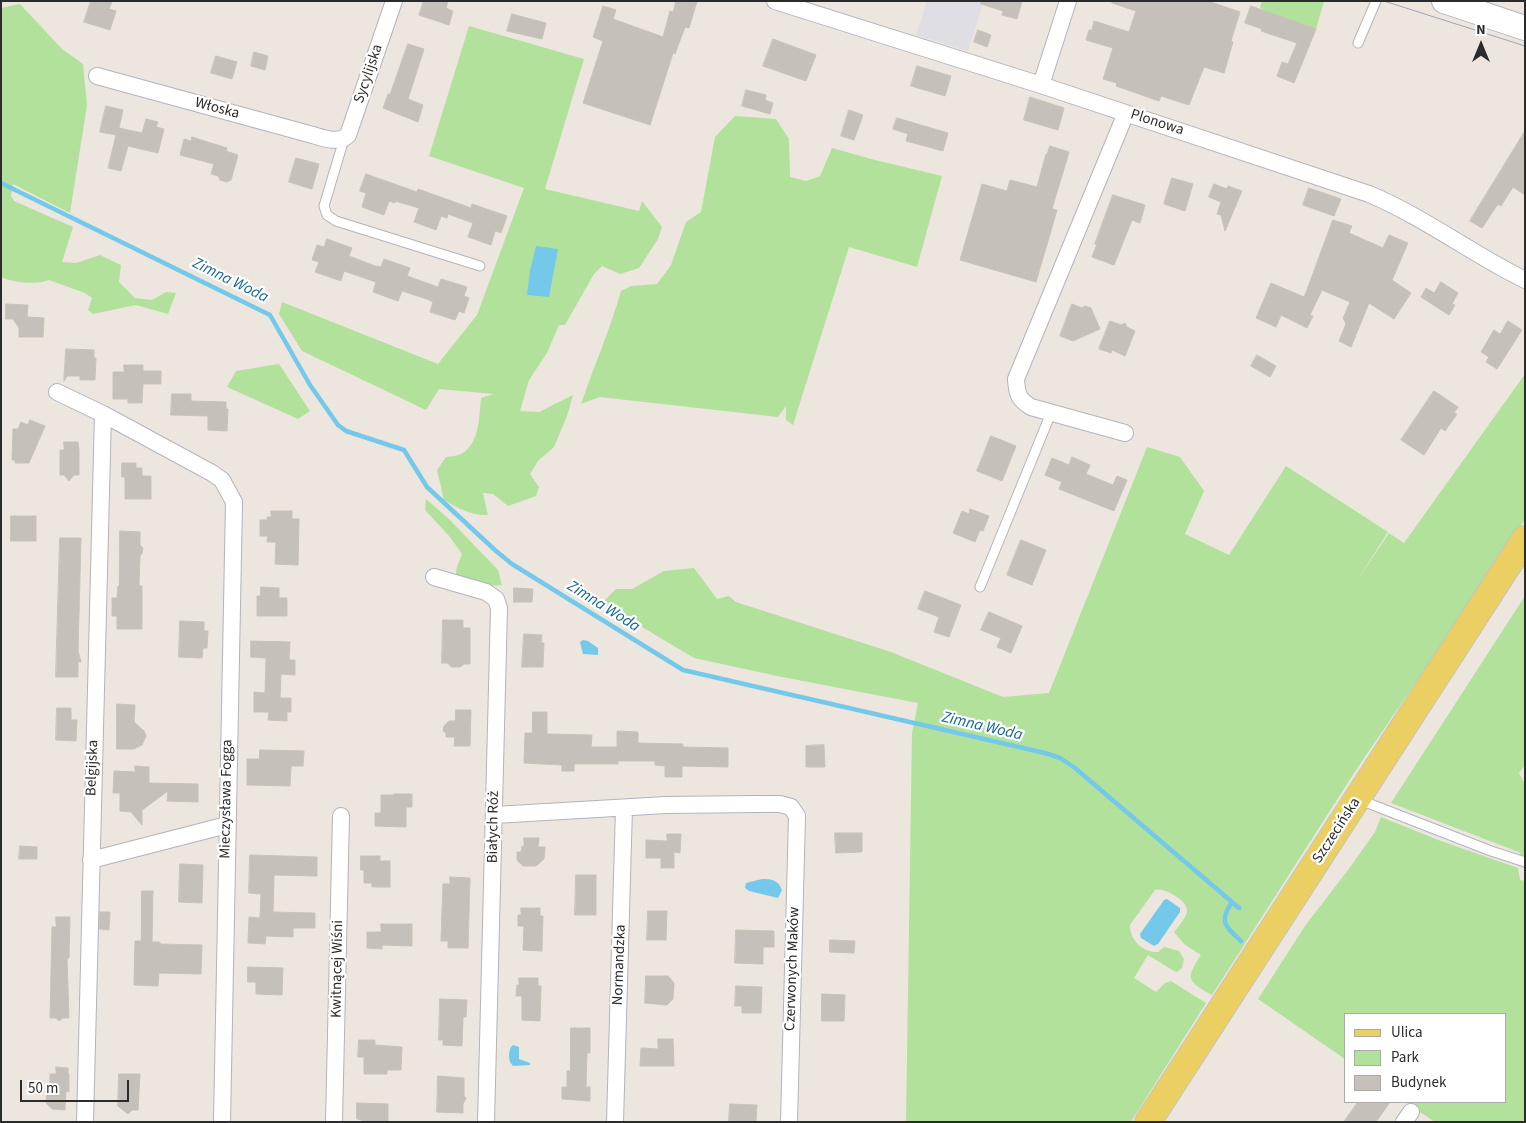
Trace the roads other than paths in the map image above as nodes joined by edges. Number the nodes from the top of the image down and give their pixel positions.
1 (394, 1) edge
2 (775, 1) edge
3 (1068, 1) edge
4 (1376, 1) edge
5 (1444, 1) edge
6 (1518, 24) edge
7 (1358, 43) dead end
8 (96, 76) dead end
9 (1041, 85) junction
10 (1126, 113) junction
11 (341, 140) junction
12 (480, 266) dead end
13 (1525, 280) edge
14 (57, 392) dead end
15 (1051, 413) junction
16 (102, 414) junction
17 (1125, 433) dead end
18 (1525, 539) edge
19 (434, 577) dead end
20 (980, 587) dead end
21 (1357, 799) junction
22 (624, 808) junction
23 (494, 815) junction
24 (342, 816) dead end
25 (227, 825) junction
26 (90, 860) junction
27 (1525, 862) edge
28 (85, 1122) edge
29 (222, 1122) edge
30 (334, 1122) edge
31 (486, 1122) edge
32 (615, 1122) edge
33 (789, 1122) edge
34 (1148, 1122) edge

1 - 11 street, Sycylijska
2 - 9 street, Plonowa
3 - 9 street
4 - 7 lane
5 - 6 main road
8 - 11 street, Włoska
9 - 10 street, Plonowa
10 - 13 street, Plonowa
10 - 15 street
11 - 12 lane
14 - 16 street
15 - 17 street
15 - 20 lane
16 - 25 street, Mieczysława Fogga
16 - 26 street, Belgijska
18 - 21 main road, Szczecińska
19 - 23 street, Białych Róż
21 - 27 lane
21 - 34 main road, Szczecińska
22 - 23 street
22 - 32 street, Normandzka
22 - 33 street, Czerwonych Maków
23 - 31 street, Białych Róż
24 - 30 street, Kwitnącej Wiśni
25 - 26 street
25 - 29 street, Mieczysława Fogga
26 - 28 street, Belgijska

